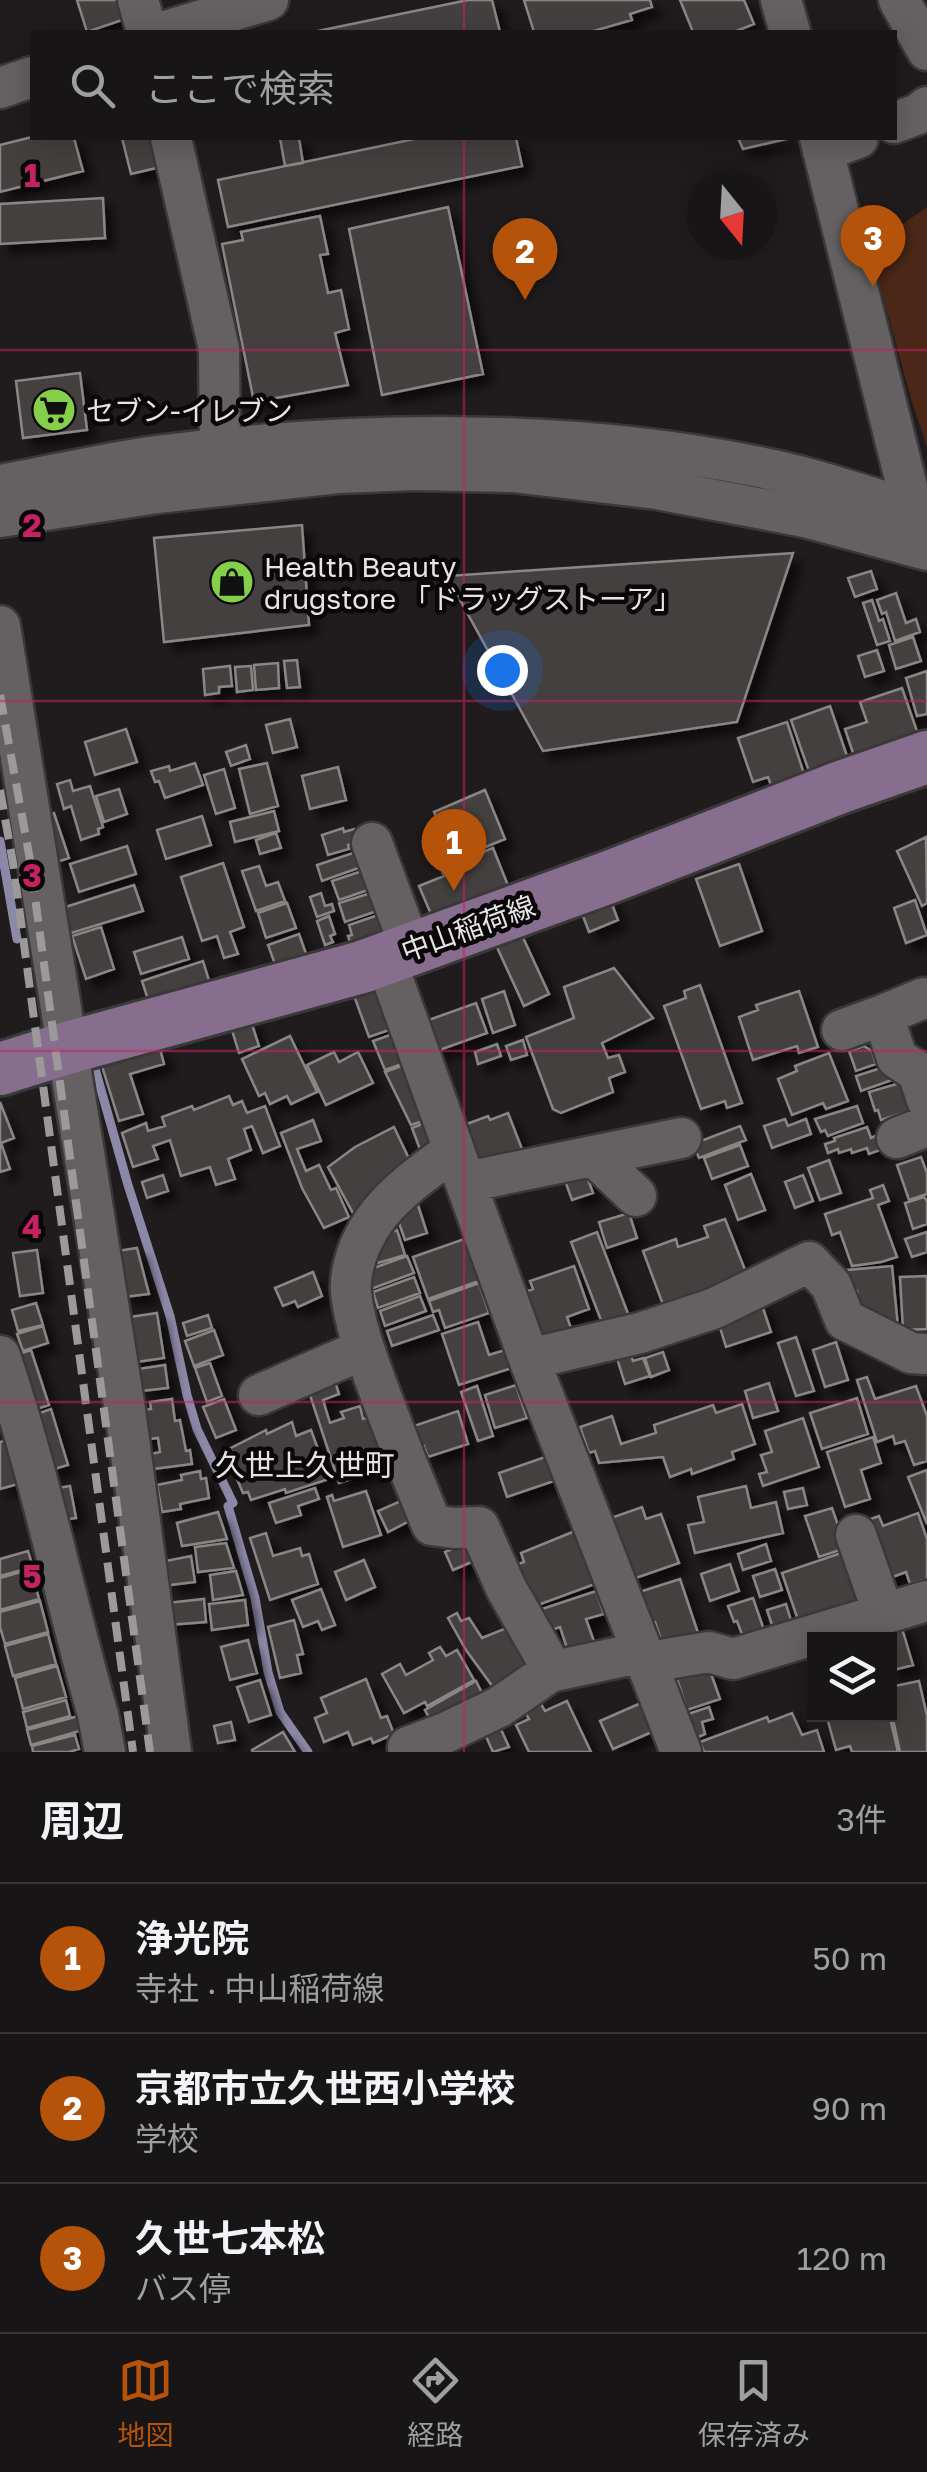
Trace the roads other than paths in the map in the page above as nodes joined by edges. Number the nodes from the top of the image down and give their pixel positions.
1 (138, 0) edge
2 (268, 0) edge
3 (781, 0) edge
4 (899, 0) edge
5 (146, 30) edge
6 (170, 30) edge
7 (789, 30) edge
8 (927, 50) edge
9 (30, 78) edge
10 (0, 88) edge
11 (927, 107) edge
12 (897, 122) edge
13 (171, 140) edge
14 (834, 142) edge
15 (220, 450) junction
16 (0, 485) edge
17 (0, 517) edge
18 (923, 538) edge
19 (0, 626) edge
20 (927, 757) edge
21 (372, 843) dead end
22 (398, 953) junction
23 (927, 999) edge
24 (884, 1016) junction
25 (842, 1030) dead end
26 (67, 1048) junction
27 (0, 1069) edge
28 (927, 1100) edge
29 (681, 1138) dead end
30 (594, 1156) junction
31 (460, 1166) junction
32 (636, 1196) dead end
33 (364, 1349) junction
34 (927, 1354) edge
35 (0, 1356) edge
36 (529, 1360) junction
37 (259, 1395) dead end
38 (856, 1535) dead end
39 (927, 1601) edge
40 (884, 1615) junction
41 (646, 1659) junction
42 (550, 1672) junction
43 (408, 1747) dead end
44 (105, 1752) edge
45 (171, 1752) edge
46 (681, 1752) edge

1 - 5 street
2 - 6 street
3 - 7 street
4 - 8 street
9 - 10 street
11 - 12 street
13 - 15 street
14 - 18 street
15 - 16 street
15 - 18 street
17 - 18 street
19 - 26 street
20 - 22 main road, 中山稲荷線
21 - 22 street
22 - 26 main road, 中山稲荷線
22 - 31 street
23 - 24 street
24 - 25 street
24 - 28 street
26 - 27 main road, 中山稲荷線
26 - 45 street
29 - 30 street
30 - 31 street
30 - 32 street
31 - 33 street
31 - 36 street
33 - 37 street
33 - 42 street
34 - 36 street
35 - 44 street
36 - 41 street
38 - 40 street
39 - 40 street
40 - 41 street
41 - 42 street
41 - 46 street
42 - 43 street

